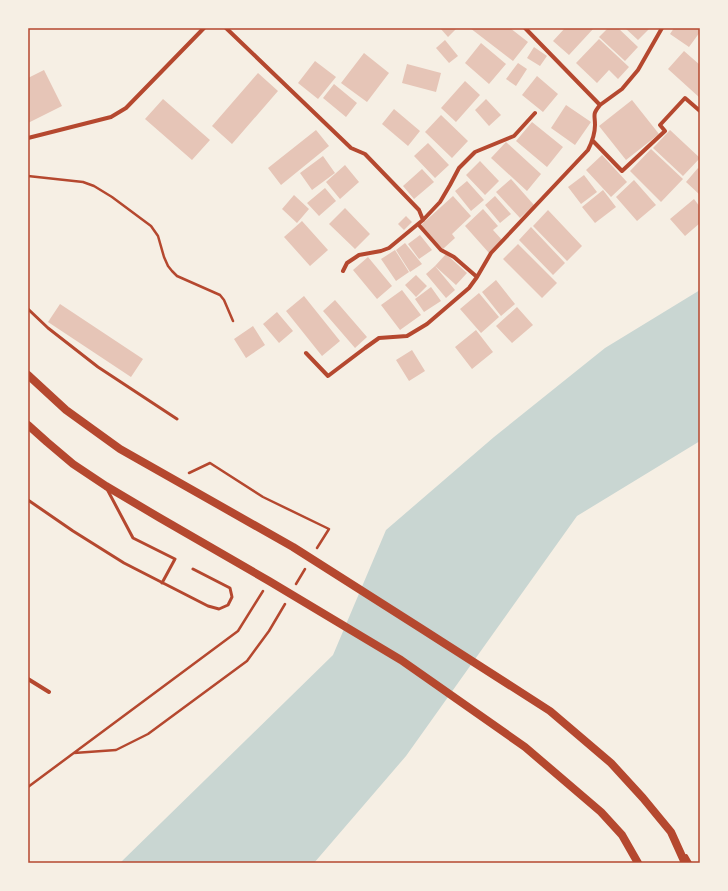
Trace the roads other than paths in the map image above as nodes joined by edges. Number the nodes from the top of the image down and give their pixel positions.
1 (204, 28) edge
2 (226, 28) edge
3 (525, 28) edge
4 (533, 28) edge
5 (662, 28) edge
6 (530, 33) junction
7 (600, 105) junction
8 (700, 111) edge
9 (536, 113) dead end
10 (28, 138) edge
11 (593, 141) junction
12 (423, 220) junction
13 (418, 224) junction
14 (343, 271) dead end
15 (477, 277) junction
16 (28, 309) edge
17 (306, 353) dead end
18 (28, 375) edge
19 (177, 419) dead end
20 (28, 425) edge
21 (106, 486) junction
22 (28, 500) edge
23 (193, 569) dead end
24 (162, 583) junction
25 (28, 679) edge
26 (49, 692) dead end
27 (670, 832) junction
28 (638, 863) edge
29 (684, 863) edge
30 (690, 863) edge

1 - 10 street
2 - 12 street
3 - 6 street
4 - 6 street
5 - 7 street
6 - 7 street
7 - 11 street
8 - 11 street
9 - 12 street
11 - 15 street
12 - 13 street
13 - 14 street
13 - 15 street
15 - 17 street
16 - 19 lane
18 - 27 main road
20 - 21 main road
21 - 24 lane
21 - 28 main road
22 - 24 lane
23 - 24 lane
25 - 26 street
27 - 29 main road
27 - 30 street

